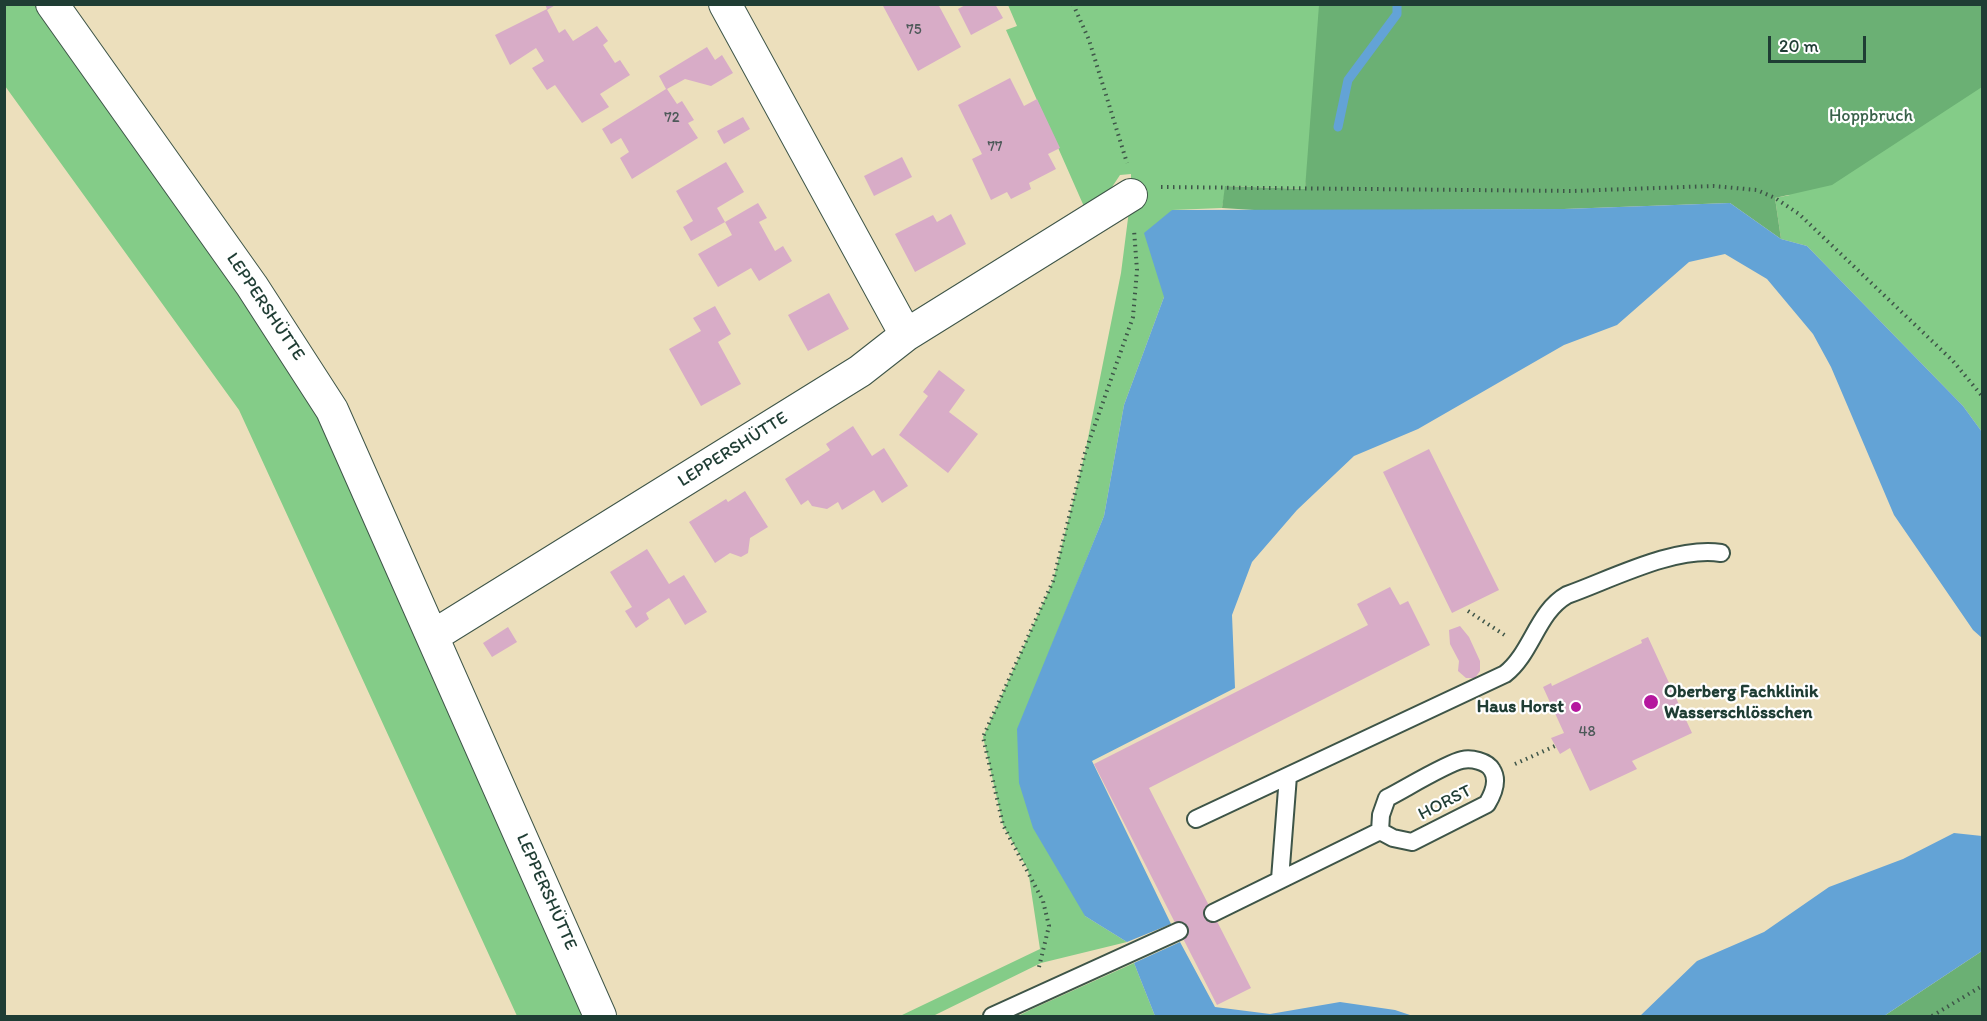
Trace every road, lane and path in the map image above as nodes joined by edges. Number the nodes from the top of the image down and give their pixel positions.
1 (52, 4) edge
2 (725, 4) edge
3 (1072, 4) edge
4 (1131, 195) junction
5 (906, 335) junction
6 (1983, 396) edge
7 (1721, 553) dead end
8 (1468, 611) dead end
9 (434, 636) junction
10 (1526, 650) junction
11 (1555, 746) dead end
12 (1522, 761) dead end
13 (1288, 776) junction
14 (1196, 819) dead end
15 (1380, 831) junction
16 (1280, 879) junction
17 (1213, 913) dead end
18 (1179, 931) dead end
19 (1983, 986) edge
20 (1025, 1000) junction
21 (600, 1017) edge
22 (992, 1017) edge
23 (1932, 1017) edge

1 - 9 street, LEPPERSHÜTTE
2 - 5 street
3 - 4 path
4 - 5 street, LEPPERSHÜTTE
4 - 6 path
4 - 20 path
5 - 9 street, LEPPERSHÜTTE
7 - 10 lane
8 - 10 path
9 - 21 street, LEPPERSHÜTTE
10 - 13 lane
11 - 12 path
13 - 14 lane
13 - 16 lane
15 - 15 lane, HORST
15 - 16 lane
16 - 17 lane
18 - 20 lane
19 - 23 path
20 - 22 lane

